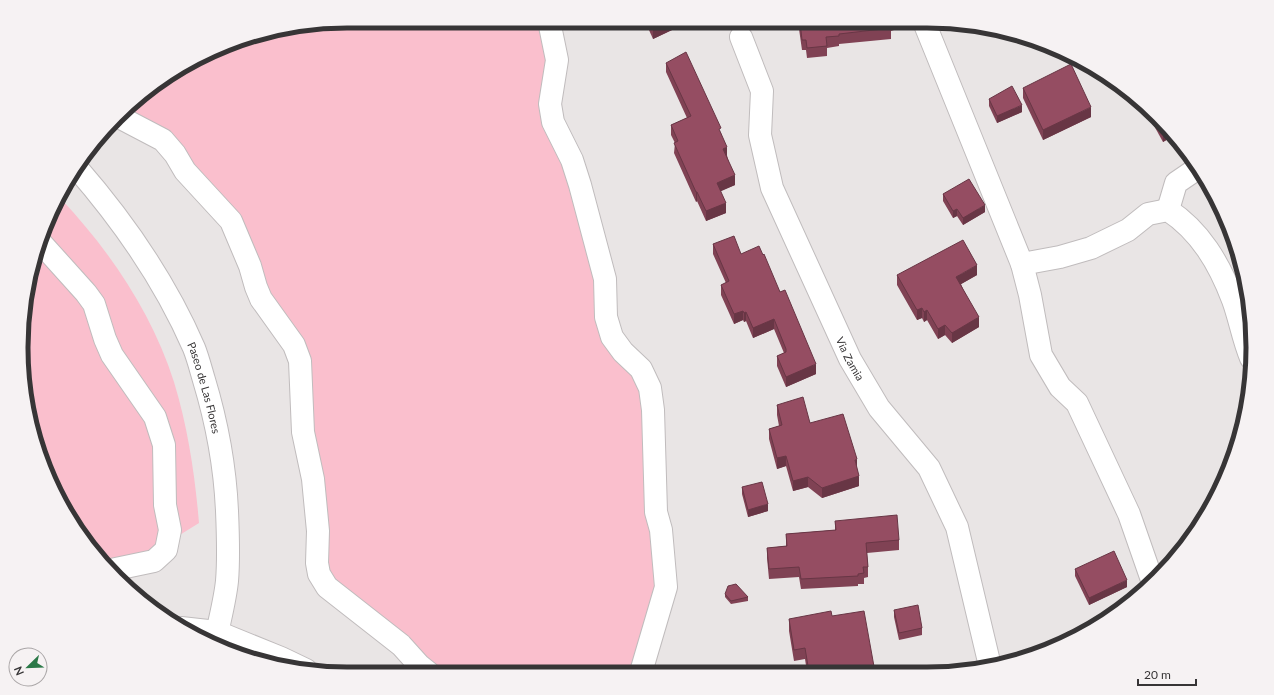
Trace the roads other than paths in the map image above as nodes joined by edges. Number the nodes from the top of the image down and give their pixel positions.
1 (550, 28) edge
2 (926, 28) edge
3 (741, 37) dead end
4 (125, 119) edge
5 (1193, 171) edge
6 (81, 172) edge
7 (1168, 210) junction
8 (44, 247) edge
9 (1022, 264) junction
10 (1246, 345) edge
11 (118, 569) edge
12 (1150, 575) edge
13 (216, 638) edge
14 (288, 661) edge
15 (989, 661) edge
16 (422, 667) edge
17 (642, 667) edge

1 - 17 street
2 - 9 street
3 - 15 street, Via Zamia
4 - 16 street
5 - 7 street
6 - 13 street, Paseo de Las Flores
7 - 9 street
7 - 10 street
8 - 11 street
9 - 12 street
13 - 14 street

